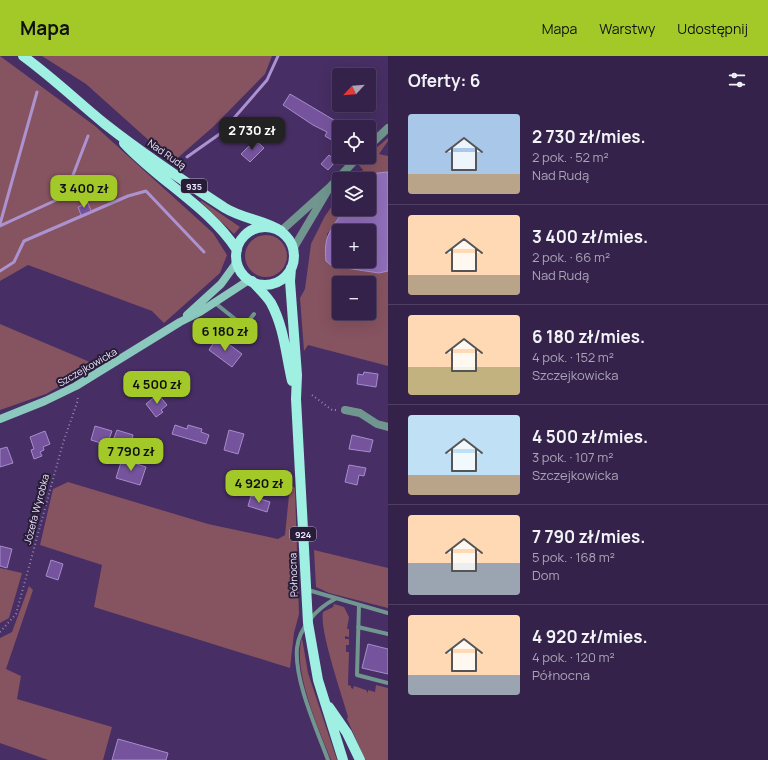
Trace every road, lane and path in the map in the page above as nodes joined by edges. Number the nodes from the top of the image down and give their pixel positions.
1 (23, 56) edge
2 (106, 124) junction
3 (388, 128) edge
4 (376, 139) edge
5 (351, 164) edge
6 (330, 187) junction
7 (281, 231) junction
8 (293, 249) junction
9 (237, 250) junction
10 (237, 262) junction
11 (291, 268) junction
12 (251, 280) junction
13 (215, 303) junction
14 (254, 314) dead end
15 (180, 322) junction
16 (244, 327) junction
17 (255, 335) dead end
18 (76, 386) junction
19 (312, 395) dead end
20 (296, 399) junction
21 (345, 410) joint
22 (0, 419) edge
23 (388, 427) edge
24 (305, 590) junction
25 (335, 599) junction
26 (359, 605) junction
27 (388, 613) edge
28 (308, 623) junction
29 (358, 627) junction
30 (0, 632) edge
31 (388, 634) edge
32 (388, 683) edge
33 (324, 700) junction
34 (328, 760) edge
35 (343, 760) edge
36 (360, 760) edge

1 - 2 main road, Nad Rudą / 935
2 - 7 main road, Nad Rudą / 935
2 - 9 main road, Nad Rudą / 935
3 - 4 street
5 - 6 street
6 - 7 street
6 - 8 street
7 - 8 main road
7 - 9 main road
8 - 11 main road, 924
9 - 10 main road
10 - 12 main road, 924
10 - 15 main road, Szczejkowicka
11 - 12 main road
11 - 20 main road, Północna / 924
12 - 13 main road, Szczejkowicka
12 - 20 main road, Północna / 924
13 - 15 main road, Szczejkowicka
13 - 16 lane
14 - 16 lane
15 - 18 main road, Szczejkowicka
16 - 17 lane
18 - 22 main road, Szczejkowicka
18 - 30 path, Józefa Wyrobka
19 - 21 path
20 - 24 main road, Północna / 924
21 - 23 street
24 - 25 lane
24 - 28 main road, Północna / 924
25 - 26 lane
25 - 28 lane
26 - 27 lane
26 - 29 lane
28 - 33 main road, Północna / 924
28 - 34 lane
29 - 31 lane
29 - 32 lane
33 - 35 main road, Północna / 924
33 - 36 main road, Północna / 924

